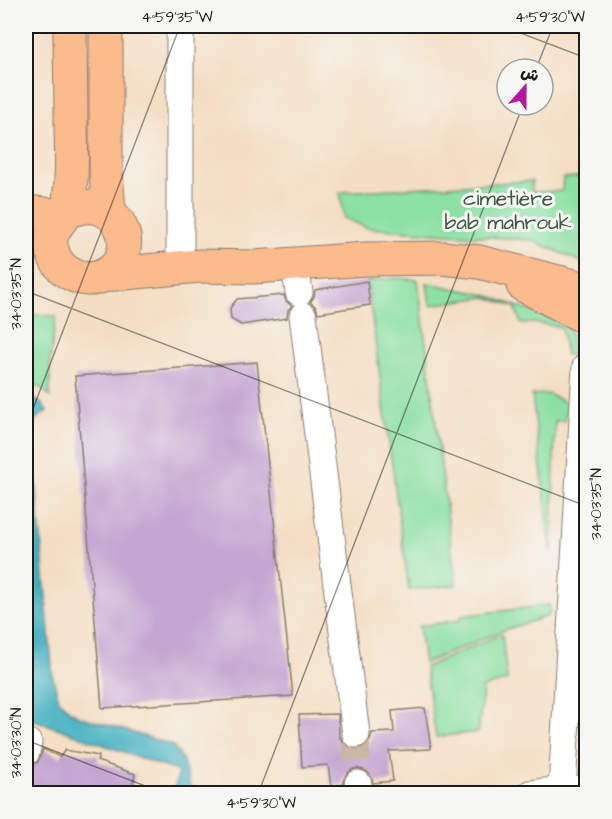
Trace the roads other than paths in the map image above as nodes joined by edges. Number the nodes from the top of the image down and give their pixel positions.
1 (70, 26) edge
2 (106, 26) edge
3 (180, 26) edge
4 (26, 212) edge
5 (65, 214) junction
6 (116, 223) junction
7 (26, 251) edge
8 (479, 262) junction
9 (190, 263) junction
10 (59, 265) junction
11 (104, 275) junction
12 (586, 289) edge
13 (299, 291) junction
14 (586, 318) edge
15 (586, 367) edge
16 (356, 734) tunnel mouth
17 (574, 789) edge
18 (530, 794) edge

1 - 5 main road
2 - 6 main road
3 - 9 street
4 - 5 main road
5 - 6 main road
5 - 10 main road
6 - 9 main road
6 - 11 main road
7 - 10 main road
8 - 12 main road
8 - 13 main road
8 - 14 main road
9 - 11 main road
9 - 13 main road
10 - 11 main road
13 - 16 street
15 - 17 street
17 - 18 street

